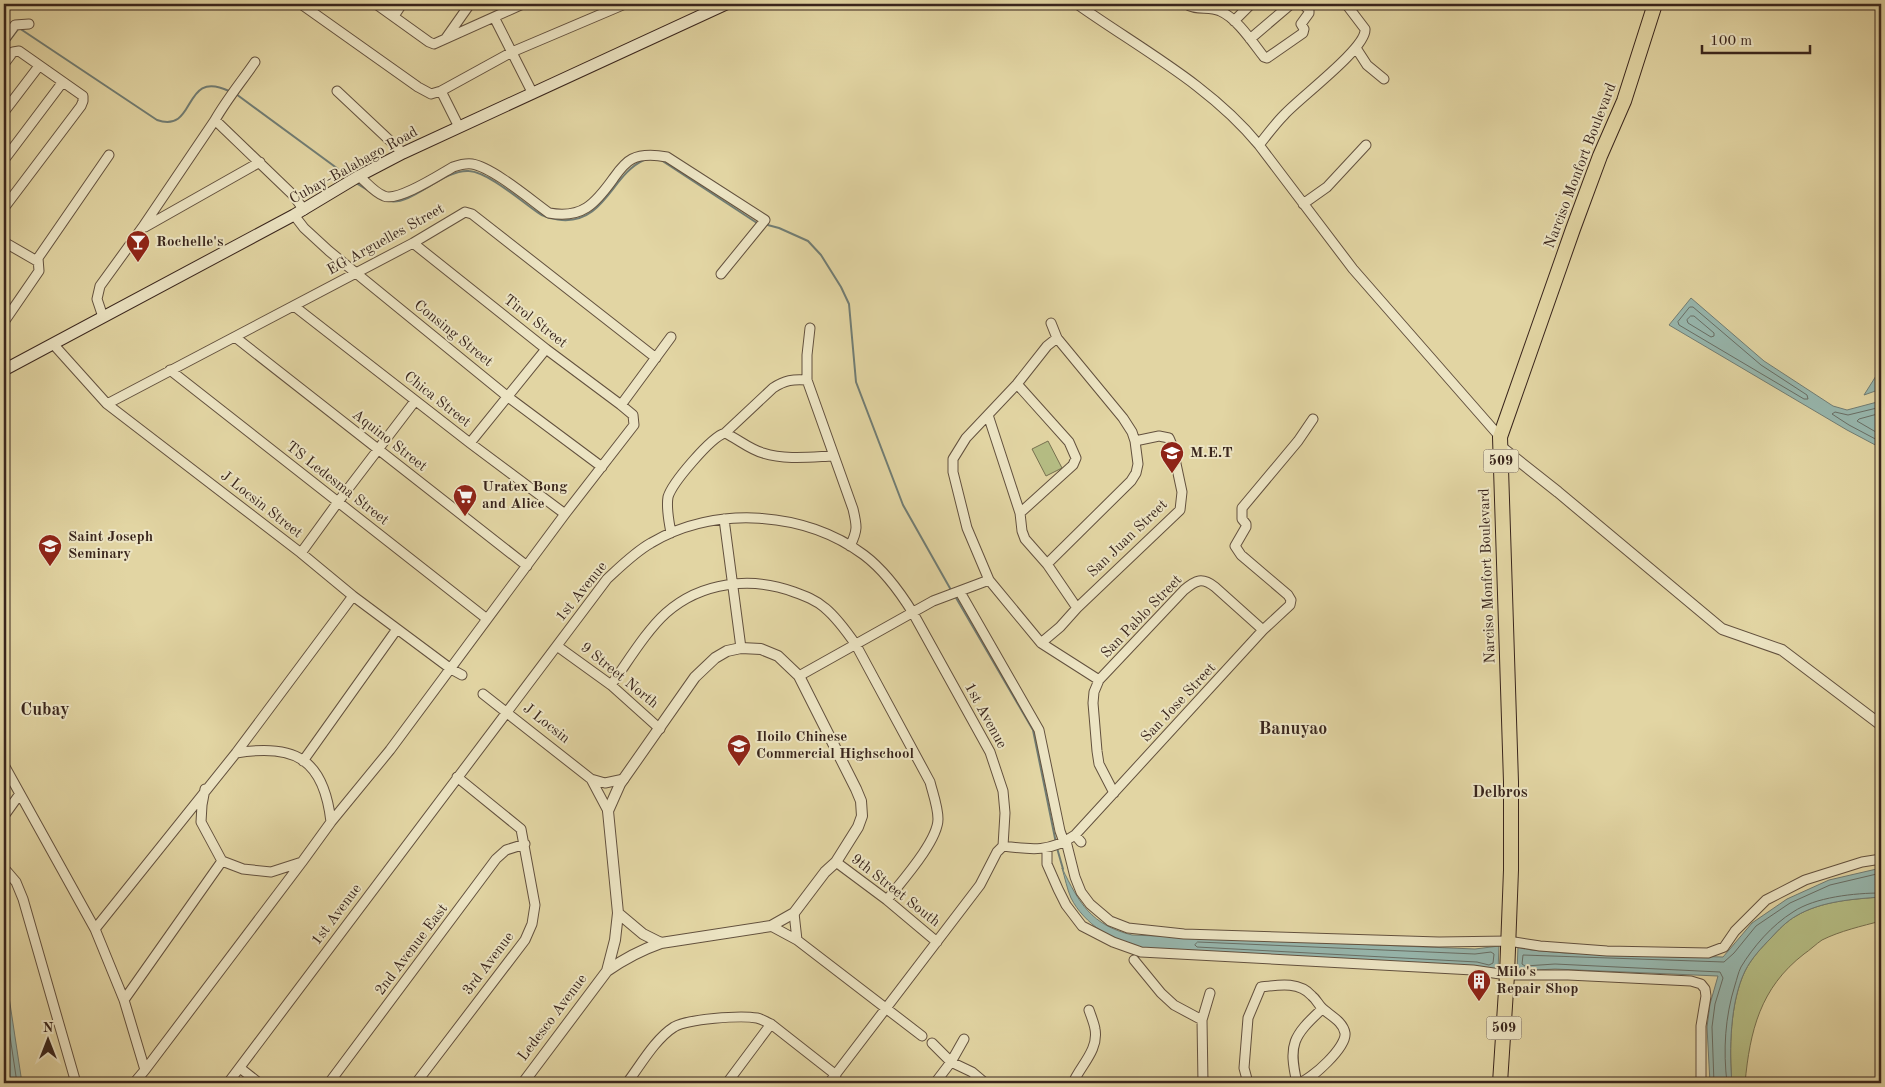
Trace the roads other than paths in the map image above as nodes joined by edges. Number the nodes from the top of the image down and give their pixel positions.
1 (301, 4) edge
2 (376, 4) edge
3 (402, 4) edge
4 (470, 4) edge
5 (523, 4) edge
6 (625, 4) edge
7 (726, 4) edge
8 (1077, 4) edge
9 (1251, 4) edge
10 (1291, 4) edge
11 (1303, 4) edge
12 (1346, 4) edge
13 (1655, 4) edge
14 (1190, 5) edge
15 (1223, 7) edge
16 (394, 16) junction
17 (494, 17) junction
18 (1234, 21) junction
19 (29, 24) dead end
20 (446, 39) junction
21 (1250, 39) junction
22 (4, 40) edge
23 (1356, 48) junction
24 (512, 52) junction
25 (255, 62) dead end
26 (4, 64) edge
27 (39, 66) junction
28 (1384, 79) dead end
29 (62, 83) junction
30 (337, 91) dead end
31 (442, 92) junction
32 (532, 92) junction
33 (4, 112) edge
34 (215, 120) junction
35 (459, 127) junction
36 (1259, 145) junction
37 (1366, 146) dead end
38 (404, 153) junction
39 (109, 155) dead end
40 (4, 160) edge
41 (260, 162) junction
42 (352, 181) junction
43 (1303, 204) junction
44 (4, 208) edge
45 (299, 213) junction
46 (142, 228) junction
47 (4, 242) edge
48 (413, 243) junction
49 (38, 261) junction
50 (356, 273) junction
51 (721, 274) dead end
52 (294, 306) junction
53 (103, 316) junction
54 (4, 322) edge
55 (1051, 323) dead end
56 (810, 328) dead end
57 (235, 337) junction
58 (671, 337) dead end
59 (1057, 338) junction
60 (54, 345) junction
61 (546, 349) junction
62 (656, 358) junction
63 (4, 370) edge
64 (170, 370) junction
65 (807, 380) junction
66 (1017, 384) junction
67 (508, 397) junction
68 (415, 401) junction
69 (107, 404) junction
70 (621, 405) junction
71 (988, 415) junction
72 (1313, 419) dead end
73 (725, 433) junction
74 (1135, 441) junction
75 (1500, 442) junction
76 (470, 443) junction
77 (377, 450) junction
78 (833, 456) junction
79 (602, 467) junction
80 (338, 502) junction
81 (1020, 513) junction
82 (565, 514) junction
83 (724, 519) junction
84 (670, 533) junction
85 (850, 546) junction
86 (301, 553) junction
87 (1047, 564) junction
88 (527, 566) junction
89 (989, 580) junction
90 (732, 584) junction
91 (959, 592) junction
92 (353, 596) junction
93 (1077, 608) junction
94 (913, 613) junction
95 (487, 619) junction
96 (397, 629) junction
97 (1263, 630) junction
98 (1041, 643) junction
99 (856, 645) junction
100 (557, 646) junction
101 (741, 648) junction
102 (451, 669) junction
103 (462, 675) dead end
104 (799, 676) junction
105 (1099, 680) junction
106 (611, 685) junction
107 (483, 694) dead end
108 (506, 712) junction
109 (1881, 725) edge
110 (660, 729) junction
111 (236, 752) junction
112 (304, 761) junction
113 (4, 765) edge
114 (457, 776) junction
115 (591, 779) junction
116 (624, 779) junction
117 (206, 789) junction
118 (1114, 793) junction
119 (20, 795) junction
120 (608, 811) junction
121 (4, 816) edge
122 (331, 822) junction
123 (1075, 835) junction
124 (1081, 842) dead end
125 (525, 844) junction
126 (1057, 845) junction
127 (1004, 846) junction
128 (1881, 859) edge
129 (222, 860) junction
130 (302, 862) junction
131 (836, 862) junction
132 (4, 868) edge
133 (887, 900) junction
134 (618, 913) junction
135 (794, 913) junction
136 (771, 926) junction
137 (95, 929) junction
138 (797, 940) junction
139 (1508, 941) junction
140 (938, 942) junction
141 (661, 943) junction
142 (1134, 960) dead end
143 (607, 971) junction
144 (1507, 975) junction
145 (1210, 993) dead end
146 (124, 1000) junction
147 (887, 1009) junction
148 (1322, 1009) junction
149 (1089, 1010) dead end
150 (1202, 1020) junction
151 (771, 1024) junction
152 (922, 1036) dead end
153 (964, 1039) dead end
154 (932, 1042) dead end
155 (951, 1062) junction
156 (240, 1068) junction
157 (145, 1070) junction
158 (836, 1075) junction
159 (76, 1083) edge
160 (134, 1083) edge
161 (228, 1083) edge
162 (259, 1083) edge
163 (329, 1083) edge
164 (416, 1083) edge
165 (523, 1083) edge
166 (627, 1083) edge
167 (727, 1083) edge
168 (829, 1083) edge
169 (935, 1083) edge
170 (985, 1083) edge
171 (1073, 1083) edge
172 (1203, 1083) edge
173 (1248, 1083) edge
174 (1298, 1083) edge
175 (1500, 1083) edge
176 (1701, 1083) edge

1 - 31 street
2 - 16 street
3 - 16 street
4 - 20 street
5 - 17 street
6 - 24 street
7 - 32 main road, Cubay-Balabago Road
8 - 36 street
9 - 18 street
10 - 21 street
11 - 21 street
12 - 23 street
13 - 75 main road, Narciso Monfort Boulevard / 509
14 - 15 street
15 - 18 street
16 - 20 street
17 - 20 street
17 - 24 street
18 - 21 street
19 - 22 street
23 - 28 street
23 - 36 street
24 - 31 street
24 - 32 street
25 - 34 street
26 - 27 street
27 - 29 street
27 - 33 street
29 - 40 street
29 - 44 street
30 - 38 street
31 - 35 street
32 - 35 main road, Cubay-Balabago Road
34 - 41 street, Consing Street
34 - 46 street
35 - 38 main road, Cubay-Balabago Road
36 - 43 street
37 - 43 street
38 - 42 main road, Cubay-Balabago Road
39 - 49 street
41 - 45 street, Consing Street
41 - 46 street
42 - 45 main road, Cubay-Balabago Road
42 - 51 street
43 - 75 street
45 - 50 street, Consing Street
45 - 53 main road, Cubay-Balabago Road
46 - 53 street
47 - 49 street
48 - 50 street, EG Arguelles Street
48 - 61 street, Tirol Street
48 - 62 street, EG Arguelles Street
49 - 54 street
50 - 52 street, EG Arguelles Street
50 - 67 street, Consing Street
52 - 57 street, EG Arguelles Street
52 - 68 street, Chica Street
53 - 60 main road, Cubay-Balabago Road
55 - 59 street
56 - 65 street
57 - 64 street, EG Arguelles Street
57 - 77 street, Aquino Street
58 - 62 street
59 - 66 street
59 - 74 street
60 - 63 main road, Cubay-Balabago Road
60 - 69 street, J Locsin Street
61 - 67 street
61 - 70 street, Tirol Street
62 - 70 street
64 - 69 street, EG Arguelles Street
64 - 80 street, TS Ledesma Street
65 - 73 street
65 - 78 street
66 - 71 street
66 - 81 street
67 - 76 street
67 - 79 street, Consing Street
68 - 76 street, Chica Street
68 - 77 street
69 - 86 street, J Locsin Street
70 - 79 street, Tirol Street
71 - 81 street
71 - 89 street
72 - 97 street, San Jose Street
73 - 78 street
73 - 84 street
74 - 87 street
74 - 93 street, San Juan Street
75 - 109 street
75 - 139 main road, Narciso Monfort Boulevard / 509
76 - 82 street, Chica Street
77 - 80 street
77 - 88 street, Aquino Street
78 - 85 street
79 - 82 street
80 - 86 street
80 - 95 street, TS Ledesma Street
81 - 87 street
82 - 88 street
83 - 84 street, 1st Avenue
83 - 85 street, 1st Avenue
83 - 90 street
84 - 100 street, 1st Avenue
85 - 94 street, 1st Avenue
86 - 92 street, J Locsin Street
87 - 93 street
88 - 95 street
89 - 91 street
89 - 98 street
90 - 99 street
90 - 101 street
90 - 106 street
91 - 94 street
91 - 126 street
92 - 96 street, J Locsin Street
92 - 111 street
93 - 98 street, San Juan Street
94 - 99 street
94 - 127 street, 1st Avenue
95 - 102 street
96 - 102 street, J Locsin Street
96 - 112 street
97 - 105 street, San Pablo Street
97 - 118 street, San Jose Street
98 - 105 street
99 - 104 street
99 - 133 street
100 - 106 street, 9 Street North
100 - 108 street, 1st Avenue
101 - 104 street
101 - 110 street
102 - 103 street, J Locsin Street
102 - 122 street
104 - 131 street
105 - 118 street
106 - 110 street, 9 Street North
107 - 108 street, J Locsin
108 - 114 street, 1st Avenue
108 - 115 street, J Locsin
110 - 116 street, 9 Street North
111 - 112 street
111 - 117 street
112 - 122 street
113 - 119 street
114 - 125 street, 3rd Avenue
114 - 156 street, 1st Avenue
115 - 116 street
115 - 120 street, J Locsin
116 - 120 street
117 - 129 street
117 - 137 street
118 - 123 street, San Jose Street
119 - 121 street
119 - 137 street
120 - 134 street
122 - 130 street
123 - 124 street
123 - 126 street, San Jose Street
125 - 163 street, 2nd Avenue East
125 - 164 street, 3rd Avenue
126 - 127 street
126 - 139 street
126 - 144 street
127 - 140 street
128 - 139 street
129 - 130 street
129 - 146 street
130 - 157 street
131 - 133 street, 9th Street South
131 - 135 street
132 - 159 street
133 - 140 street, 9th Street South
134 - 141 street
134 - 143 street
135 - 136 street
135 - 138 street
136 - 138 street
136 - 141 street
137 - 146 street
138 - 147 street
139 - 144 main road, Narciso Monfort Boulevard / 509
140 - 147 street
141 - 143 street
142 - 150 street
143 - 165 street, Ledesco Avenue
144 - 175 main road, Narciso Monfort Boulevard / 509
144 - 176 street
145 - 150 street
146 - 157 street
147 - 152 street
147 - 158 street
148 - 173 street
148 - 174 street
148 - 174 street
149 - 171 street
150 - 172 street
151 - 158 street
151 - 166 street
151 - 167 street
153 - 155 street
154 - 155 street
155 - 169 street
155 - 170 street
156 - 161 street, 1st Avenue
156 - 162 street
157 - 160 street
158 - 168 street

